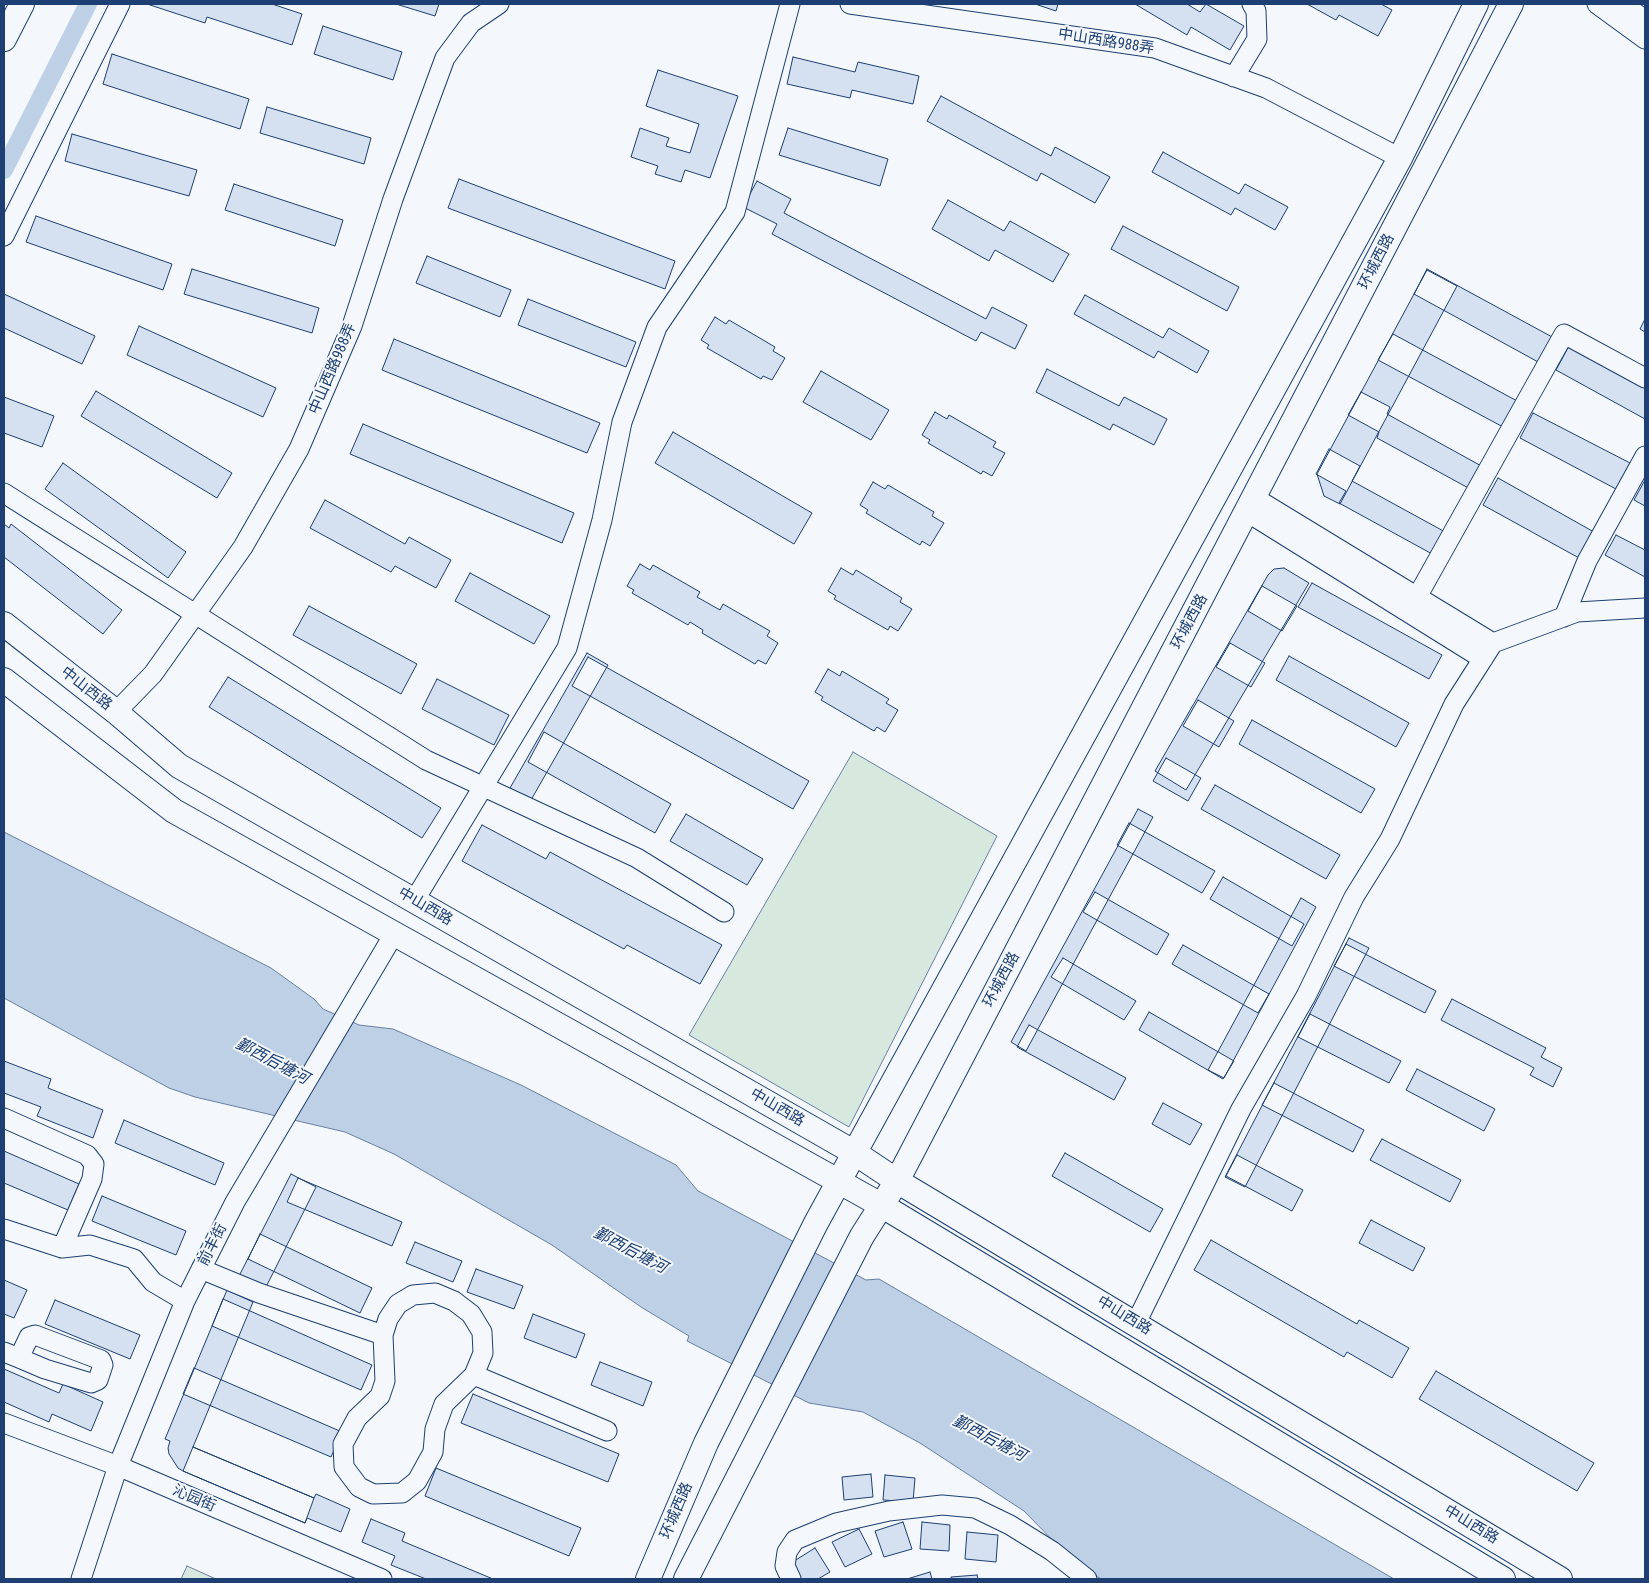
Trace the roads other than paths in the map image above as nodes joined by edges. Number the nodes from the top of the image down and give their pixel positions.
1 (22, 4) edge
2 (120, 4) edge
3 (790, 4) edge
4 (850, 4) edge
5 (1252, 4) edge
6 (1476, 4) edge
7 (1511, 4) edge
8 (1597, 4) edge
9 (1623, 4) edge
10 (495, 5) edge
11 (1645, 20) edge
12 (4, 39) edge
13 (1645, 39) edge
14 (1234, 77) junction
15 (1400, 158) junction
16 (4, 236) edge
17 (1645, 378) edge
18 (1645, 456) edge
19 (4, 493) edge
20 (1251, 505) junction
21 (1417, 597) junction
22 (1645, 608) edge
23 (194, 615) junction
24 (1564, 617) junction
25 (4, 624) edge
26 (1493, 643) junction
27 (1483, 659) junction
28 (4, 680) edge
29 (116, 712) junction
30 (484, 786) junction
31 (414, 901) junction
32 (724, 912) dead end
33 (394, 934) junction
34 (4, 1118) edge
35 (855, 1153) junction
36 (897, 1181) junction
37 (839, 1183) junction
38 (882, 1205) junction
39 (4, 1229) edge
40 (62, 1248) junction
41 (201, 1270) junction
42 (185, 1300) junction
43 (1136, 1323) junction
44 (383, 1335) junction
45 (474, 1375) junction
46 (4, 1423) edge
47 (607, 1431) dead end
48 (118, 1466) junction
49 (81, 1579) edge
50 (382, 1579) edge
51 (648, 1579) edge
52 (686, 1579) edge
53 (791, 1579) edge
54 (1087, 1579) edge
55 (1503, 1579) edge
56 (1560, 1579) edge

1 - 12 main road
2 - 16 street
3 - 30 street
4 - 14 street, 中山西路988弄
5 - 14 street
6 - 15 main road, 环城西路
7 - 20 main road, 环城西路
8 - 13 street
9 - 11 street
10 - 23 street, 中山西路988弄
14 - 15 street, 中山西路988弄
15 - 35 main road, 环城西路
17 - 21 street
18 - 24 street
19 - 23 street
20 - 21 street
20 - 27 street
20 - 36 main road, 环城西路
21 - 26 street
22 - 24 street
23 - 29 street, 中山西路988弄
23 - 30 street
24 - 26 street
25 - 29 main road, 中山西路
26 - 27 street
27 - 43 street
28 - 33 main road, 中山西路
29 - 31 main road, 中山西路
30 - 31 street
30 - 32 street
31 - 35 main road, 中山西路
33 - 37 main road, 中山西路
33 - 41 street, 前丰街
34 - 40 street
35 - 36 main road, 中山西路
35 - 37 main road, 环城西路
36 - 38 main road, 环城西路
36 - 43 main road, 中山西路
37 - 38 main road, 中山西路
37 - 51 main road, 环城西路
38 - 52 main road, 环城西路
38 - 55 main road, 中山西路
39 - 40 street
40 - 42 street
41 - 42 street, 前丰街
41 - 44 street
42 - 48 street, 前丰街
43 - 56 main road, 中山西路
44 - 45 street
44 - 45 street
45 - 47 street
46 - 48 street, 沁园街
48 - 49 street, 前丰街
48 - 50 street, 沁园街
53 - 54 street

